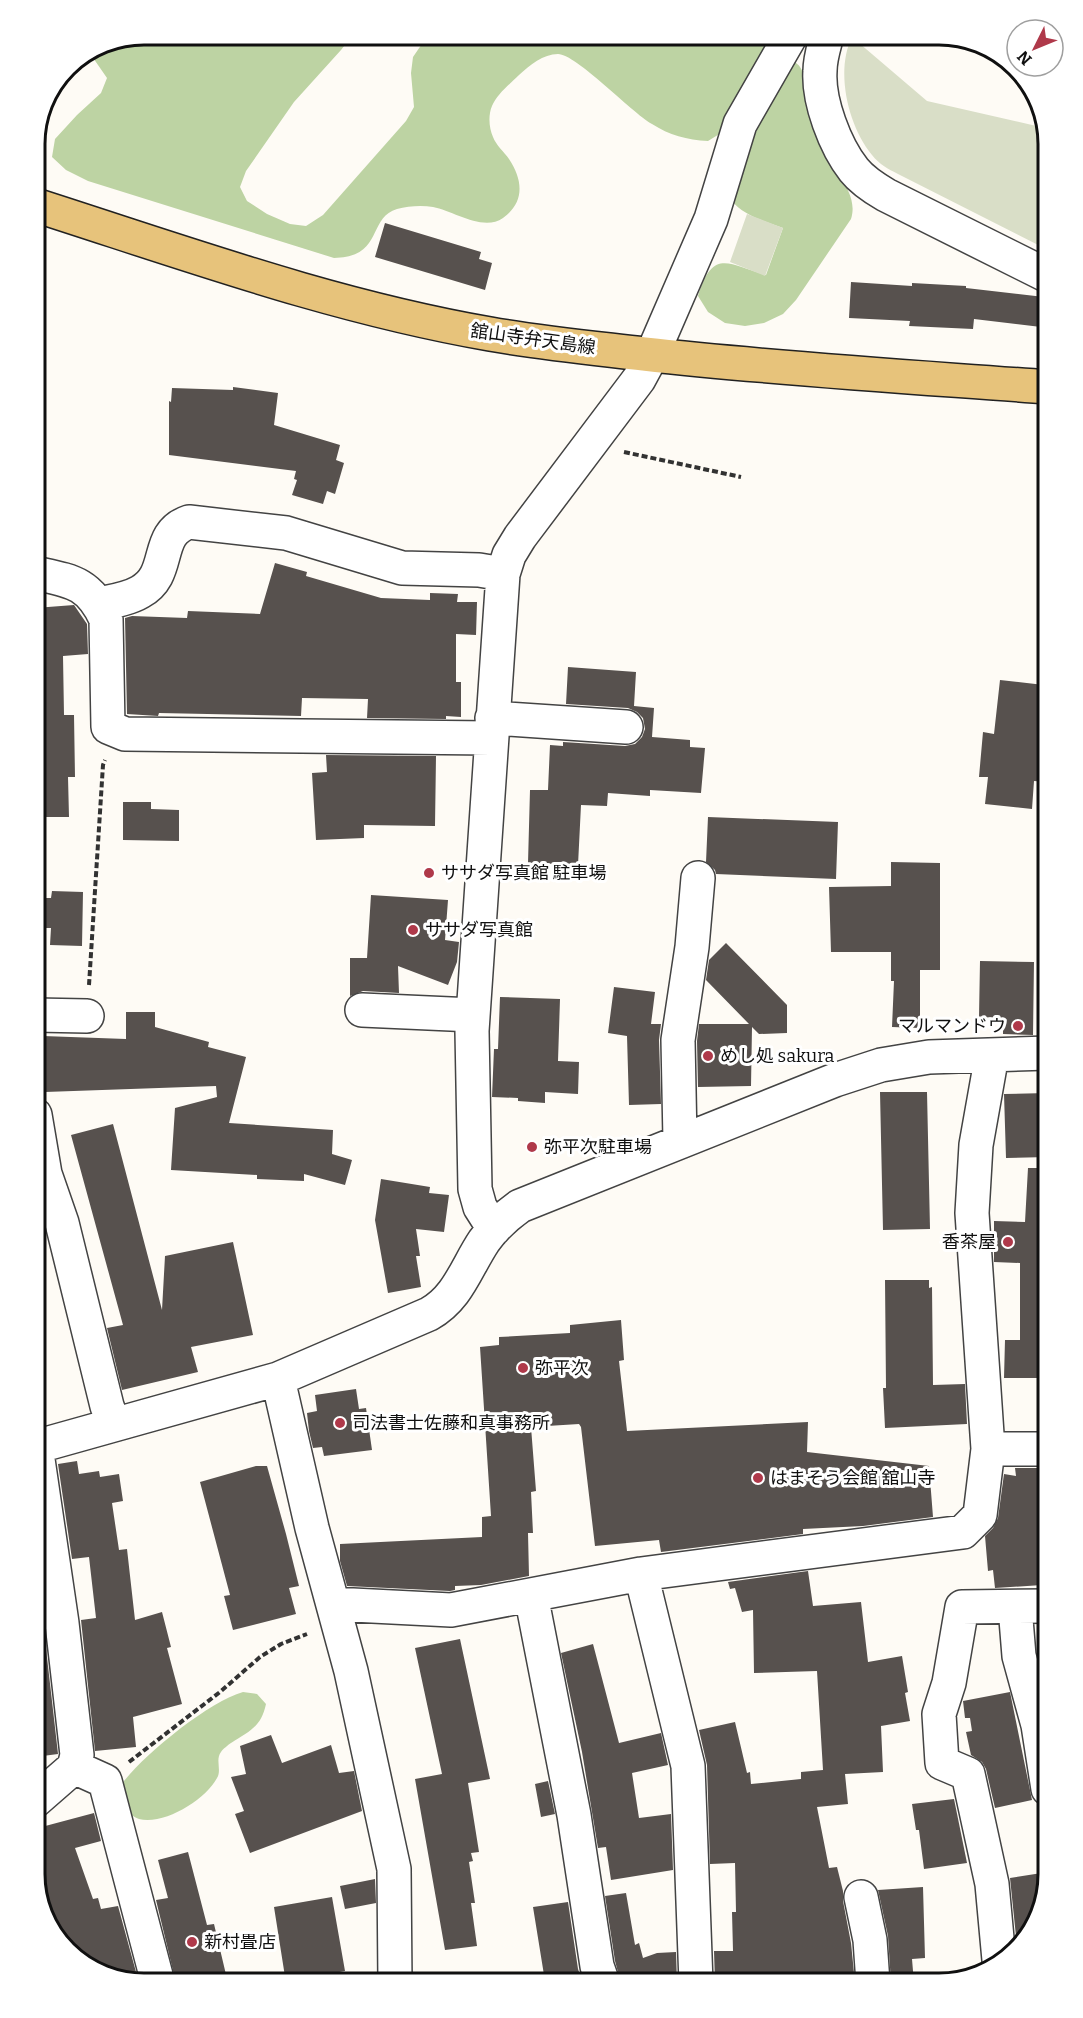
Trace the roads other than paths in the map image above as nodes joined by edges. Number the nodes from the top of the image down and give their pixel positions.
1 (785, 45) edge
2 (824, 45) edge
3 (45, 208) edge
4 (1038, 271) edge
5 (652, 355) junction
6 (1038, 386) edge
7 (503, 574) junction
8 (45, 575) edge
9 (99, 604) junction
10 (626, 727) dead end
11 (492, 728) junction
12 (698, 878) dead end
13 (362, 1010) dead end
14 (45, 1015) edge
15 (473, 1015) junction
16 (87, 1016) road end
17 (1038, 1053) edge
18 (992, 1055) junction
19 (680, 1142) junction
20 (45, 1174) edge
21 (48, 1223) edge
22 (494, 1228) junction
23 (278, 1379) junction
24 (113, 1423) junction
25 (45, 1443) edge
26 (988, 1449) junction
27 (1038, 1449) edge
28 (45, 1512) edge
29 (641, 1574) junction
30 (531, 1595) junction
31 (1015, 1606) junction
32 (1038, 1606) edge
33 (335, 1613) junction
34 (1038, 1725) edge
35 (74, 1767) junction
36 (45, 1792) edge
37 (861, 1897) dead end
38 (998, 1953) edge
39 (155, 1973) edge
40 (395, 1973) edge
41 (599, 1973) edge
42 (696, 1973) edge
43 (872, 1973) edge

1 - 5 street
2 - 4 street
3 - 5 main road, 舘山寺弁天島線
5 - 6 main road, 舘山寺弁天島線
5 - 7 street
7 - 9 street
7 - 11 street
8 - 9 street
9 - 11 street
10 - 11 street
11 - 15 street
12 - 19 street
13 - 15 street
14 - 16 street
15 - 22 street
17 - 18 street
18 - 19 street
18 - 26 street
19 - 22 street
20 - 21 street
21 - 24 street
22 - 23 street
23 - 24 street
23 - 33 street
24 - 25 street
26 - 27 street
26 - 29 street
28 - 35 street
29 - 30 street
29 - 42 street
30 - 33 street
30 - 41 street
31 - 32 street
31 - 34 street
31 - 38 street
33 - 40 street
35 - 36 street
35 - 39 street
37 - 43 street

